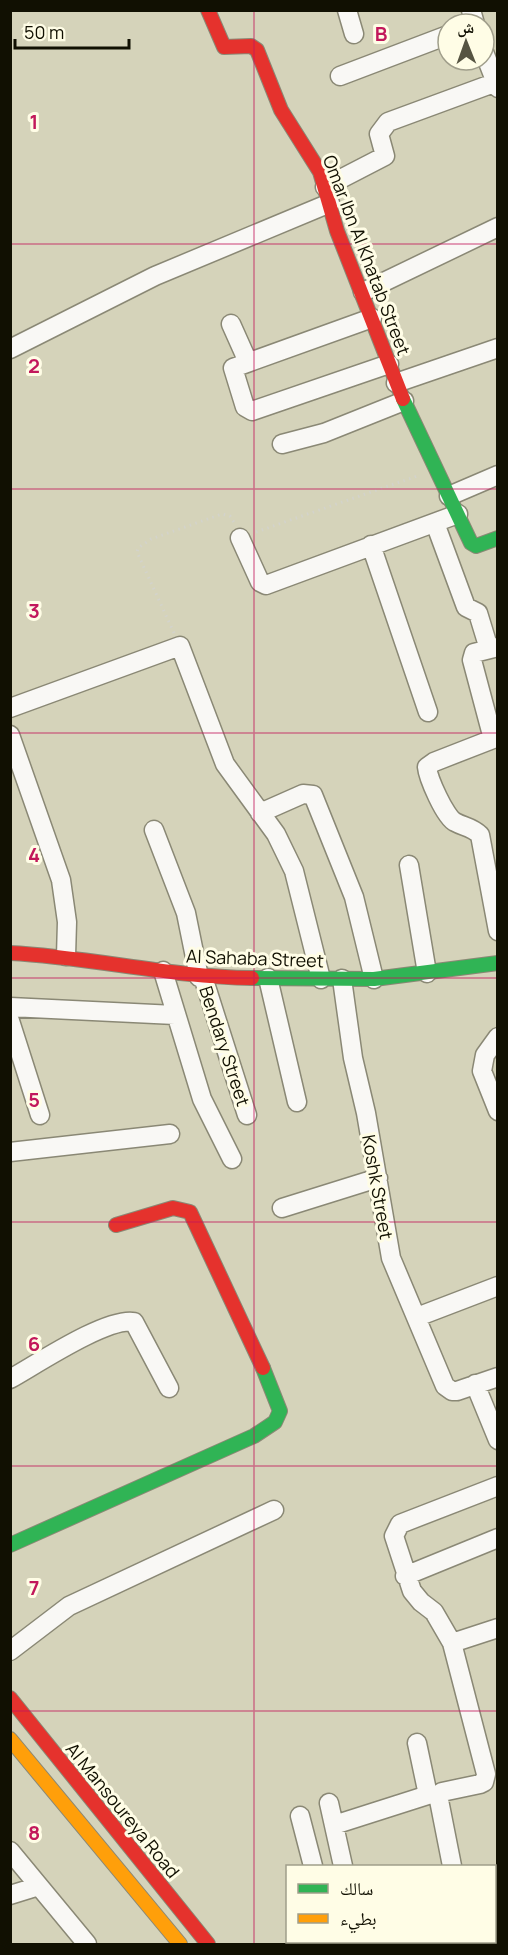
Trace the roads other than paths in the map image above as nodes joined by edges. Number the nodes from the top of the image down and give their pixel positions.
1 (208, 10) edge
2 (346, 10) edge
3 (354, 34) dead end
4 (436, 40) edge
5 (340, 76) dead end
6 (496, 86) edge
7 (328, 195) junction
8 (498, 227) edge
9 (363, 292) junction
10 (372, 318) junction
11 (231, 324) dead end
12 (498, 348) edge
13 (10, 349) edge
14 (248, 362) junction
15 (389, 364) junction
16 (396, 383) junction
17 (404, 401) junction
18 (282, 444) dead end
19 (498, 475) edge
20 (449, 496) junction
21 (458, 514) junction
22 (435, 523) junction
23 (240, 538) dead end
24 (498, 538) edge
25 (371, 545) junction
26 (493, 648) edge
27 (490, 694) edge
28 (10, 708) edge
29 (428, 712) dead end
30 (10, 735) edge
31 (260, 813) junction
32 (154, 830) dead end
33 (409, 865) dead end
34 (498, 931) edge
35 (10, 953) edge
36 (66, 956) junction
37 (498, 963) edge
38 (162, 971) junction
39 (427, 973) junction
40 (201, 977) junction
41 (268, 978) junction
42 (321, 979) junction
43 (342, 979) junction
44 (374, 979) junction
45 (10, 1007) edge
46 (175, 1015) junction
47 (10, 1021) edge
48 (498, 1037) edge
49 (297, 1102) dead end
50 (498, 1111) edge
51 (40, 1114) dead end
52 (247, 1115) dead end
53 (170, 1134) dead end
54 (10, 1152) edge
55 (232, 1159) dead end
56 (378, 1178) junction
57 (282, 1208) dead end
58 (116, 1225) dead end
59 (498, 1286) edge
60 (417, 1317) junction
61 (498, 1377) edge
62 (10, 1379) edge
63 (475, 1384) junction
64 (169, 1388) dead end
65 (498, 1440) edge
66 (498, 1486) edge
67 (274, 1510) dead end
68 (498, 1538) edge
69 (10, 1545) edge
70 (405, 1576) junction
71 (498, 1628) edge
72 (452, 1643) junction
73 (10, 1652) edge
74 (10, 1698) edge
75 (10, 1739) edge
76 (417, 1743) dead end
77 (329, 1803) dead end
78 (300, 1816) dead end
79 (334, 1825) junction
80 (10, 1851) edge
81 (313, 1865) edge
82 (343, 1865) edge
83 (452, 1865) edge
84 (39, 1886) junction
85 (10, 1895) edge
86 (87, 1944) edge
87 (180, 1944) edge
88 (208, 1944) edge

1 - 7 street, Omar Ibn Al Khatab Street
2 - 3 street
4 - 5 street
6 - 7 street
7 - 9 street, Omar Ibn Al Khatab Street
7 - 13 street
8 - 9 street
9 - 10 street, Omar Ibn Al Khatab Street
10 - 14 street
10 - 15 street, Omar Ibn Al Khatab Street
11 - 14 street
12 - 16 street
14 - 15 street
15 - 16 street, Omar Ibn Al Khatab Street
16 - 17 street, Omar Ibn Al Khatab Street
17 - 18 street
17 - 20 street, Omar Ibn Al Khatab Street
19 - 20 street
20 - 21 street, Omar Ibn Al Khatab Street
21 - 22 street
21 - 24 street, Omar Ibn Al Khatab Street
22 - 25 street
22 - 26 street
23 - 25 street
25 - 29 street
26 - 27 street
27 - 34 street
28 - 31 street
30 - 36 street
31 - 42 street
31 - 44 street
32 - 40 street, Bendary Street
33 - 39 street
35 - 36 street, Al Sahaba Street
36 - 38 street, Al Sahaba Street
37 - 39 street, Al Sahaba Street
38 - 40 street, Al Sahaba Street
38 - 46 street
39 - 44 street, Al Sahaba Street
40 - 41 street, Al Sahaba Street
40 - 52 street, Bendary Street
41 - 42 street, Al Sahaba Street
41 - 49 street
42 - 43 street, Al Sahaba Street
43 - 44 street, Al Sahaba Street
43 - 56 street, Koshk Street
45 - 46 street
46 - 55 street
47 - 51 street
48 - 50 street
53 - 54 street
56 - 57 street
56 - 60 street, Koshk Street
58 - 69 street
59 - 60 street
60 - 63 street, Koshk Street
61 - 63 street
62 - 64 street
63 - 65 street
66 - 70 street
67 - 73 street
68 - 70 street
70 - 72 street
71 - 72 street
72 - 83 street
74 - 88 street, Al Mansoureya Road
75 - 87 street
76 - 79 street
77 - 79 street
78 - 81 street
79 - 82 street
80 - 84 street
84 - 85 street
84 - 86 street

